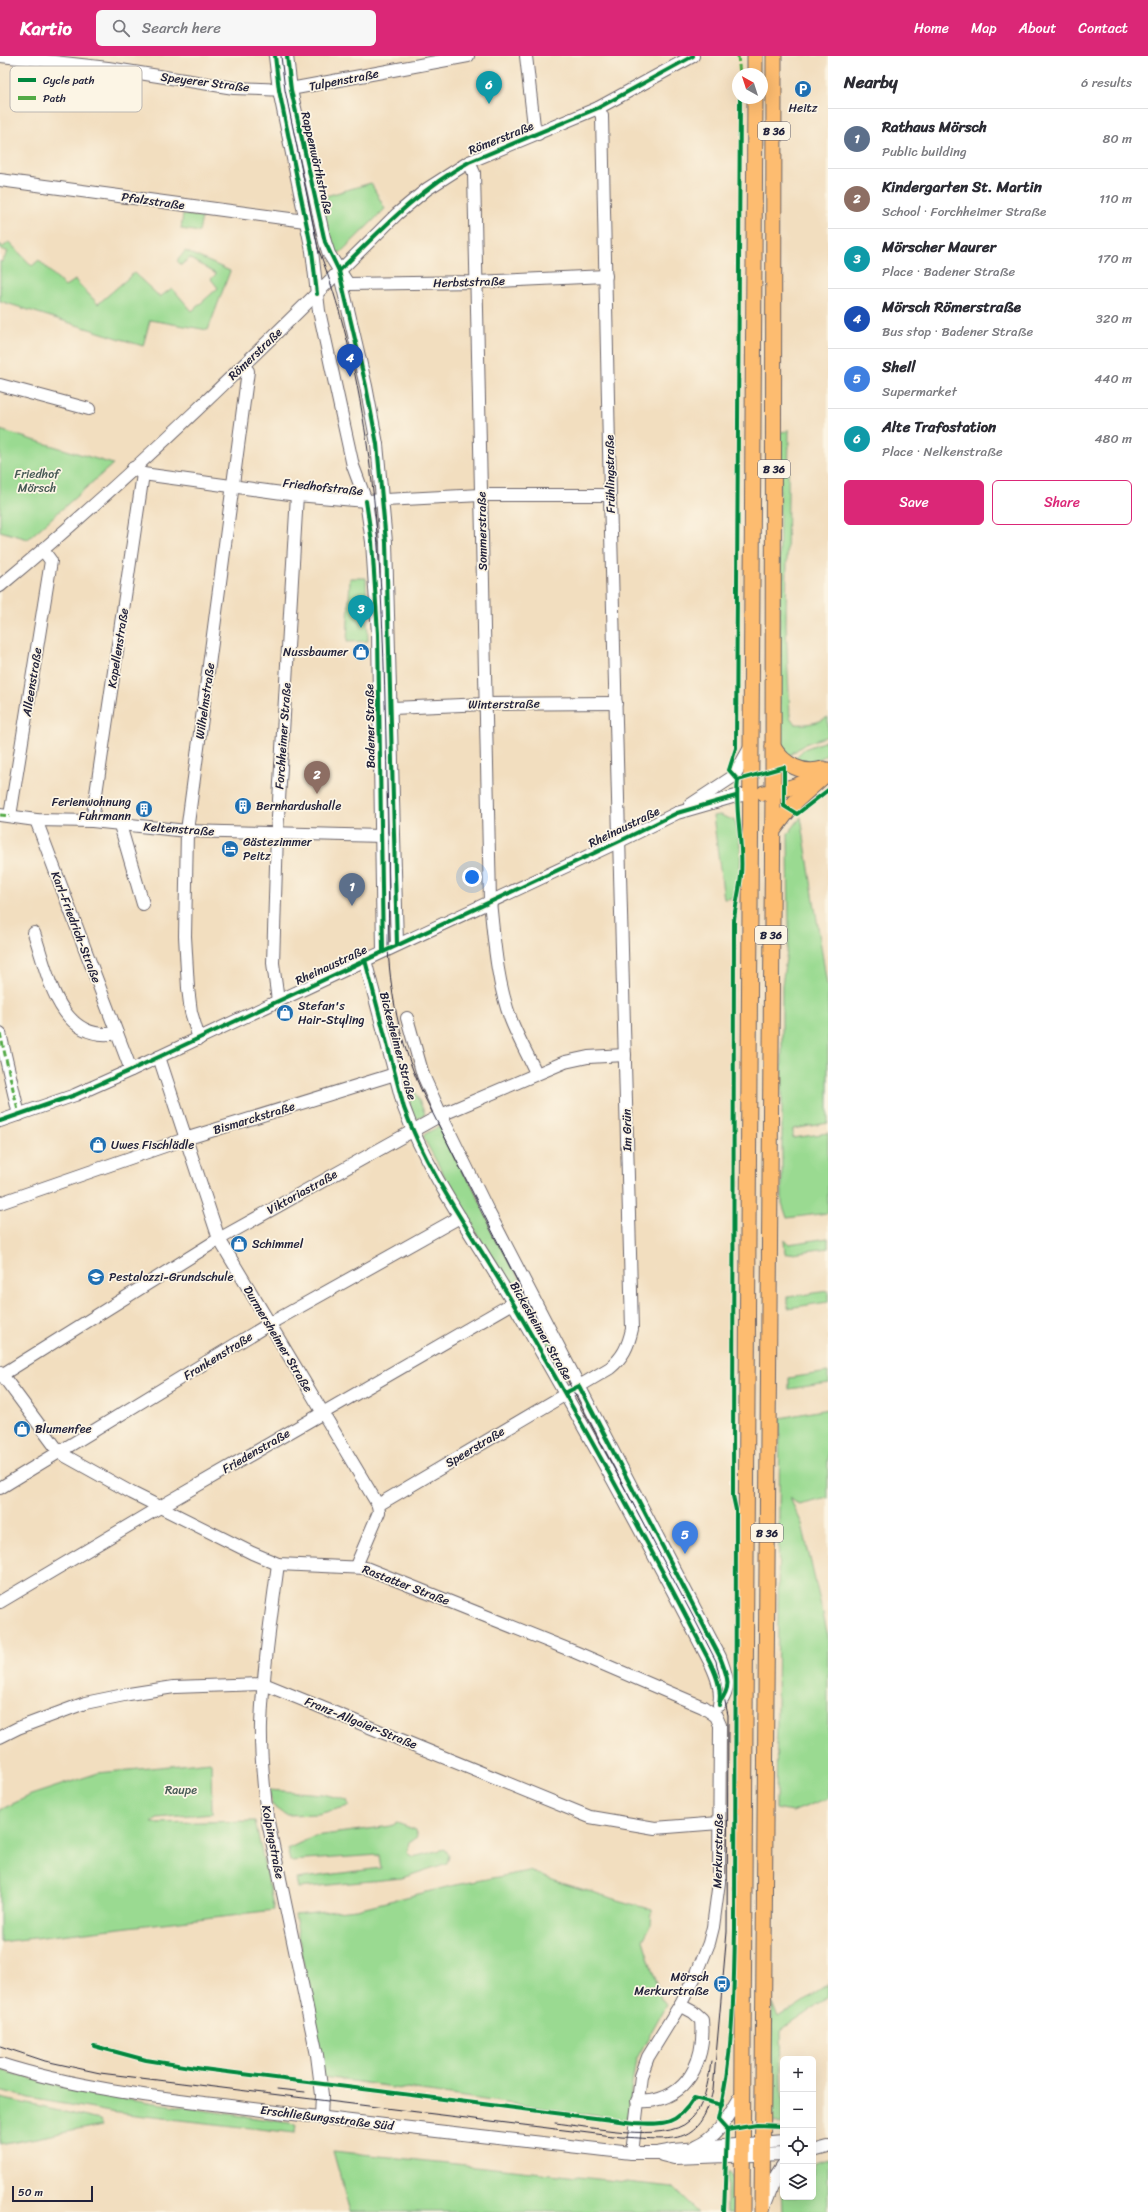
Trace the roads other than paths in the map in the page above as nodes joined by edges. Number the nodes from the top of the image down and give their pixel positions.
1 (1, 56) edge
2 (275, 56) edge
3 (287, 56) edge
4 (468, 56) edge
5 (526, 56) edge
6 (693, 56) edge
7 (755, 56) edge
8 (774, 56) edge
9 (90, 66) edge
10 (755, 68) edge
11 (142, 73) edge
12 (285, 90) junction
13 (754, 104) edge
14 (598, 108) junction
15 (538, 134) junction
16 (469, 162) junction
17 (0, 180) edge
18 (305, 221) junction
19 (339, 271) junction
20 (606, 276) junction
21 (476, 282) junction
22 (317, 294) junction
23 (243, 366) junction
24 (0, 385) edge
25 (88, 409) dead end
26 (138, 471) junction
27 (234, 486) junction
28 (297, 495) junction
29 (481, 495) junction
30 (610, 495) junction
31 (366, 501) junction
32 (382, 501) junction
33 (43, 550) junction
34 (0, 586) edge
35 (616, 703) junction
36 (486, 704) junction
37 (392, 708) junction
38 (752, 745) junction
39 (773, 747) junction
40 (828, 767) edge
41 (828, 770) edge
42 (828, 773) edge
43 (773, 792) junction
44 (751, 794) junction
45 (677, 813) junction
46 (5, 816) edge
47 (36, 820) junction
48 (92, 821) junction
49 (120, 825) junction
50 (187, 831) junction
51 (772, 832) junction
52 (277, 834) junction
53 (382, 836) junction
54 (620, 841) junction
55 (490, 901) junction
56 (143, 904) dead end
57 (34, 933) dead end
58 (397, 944) junction
59 (383, 951) junction
60 (365, 960) junction
61 (278, 1001) junction
62 (407, 1018) dead end
63 (0, 1033) edge
64 (116, 1033) junction
65 (199, 1039) junction
66 (625, 1055) junction
67 (159, 1057) junction
68 (131, 1070) junction
69 (536, 1073) junction
70 (395, 1074) junction
71 (19, 1115) junction
72 (441, 1115) junction
73 (0, 1121) edge
74 (412, 1131) junction
75 (185, 1139) junction
76 (0, 1203) edge
77 (460, 1217) junction
78 (219, 1239) junction
79 (513, 1303) junction
80 (269, 1324) junction
81 (1, 1374) edge
82 (572, 1389) junction
83 (322, 1413) junction
84 (60, 1453) junction
85 (0, 1488) edge
86 (378, 1505) junction
87 (160, 1506) junction
88 (278, 1564) junction
89 (356, 1566) junction
90 (0, 1602) edge
91 (264, 1684) junction
92 (719, 1704) junction
93 (0, 1737) edge
94 (719, 1823) junction
95 (680, 2005) junction
96 (0, 2064) edge
97 (742, 2094) junction
98 (637, 2101) junction
99 (321, 2118) junction
100 (780, 2142) edge
101 (816, 2142) edge
102 (828, 2143) edge
103 (828, 2147) edge
104 (690, 2149) junction
105 (763, 2149) junction
106 (816, 2149) edge
107 (742, 2150) junction
108 (632, 2153) junction
109 (657, 2153) junction
110 (780, 2153) edge
111 (780, 2170) edge
112 (742, 2212) edge
113 (762, 2212) edge

1 - 9 street, Speyerer Straße
2 - 12 street, Rappenwörthstraße
3 - 12 street, Rappenwörthstraße
4 - 12 street, Tulpenstraße
5 - 15 street
6 - 14 street, Römerstraße
7 - 10 main road
8 - 39 main road, B 36
11 - 12 street, Speyerer Straße
12 - 18 street, Rappenwörthstraße
12 - 19 street, Rappenwörthstraße
13 - 38 main road, B 36
14 - 15 street, Römerstraße
14 - 20 street, Frühlingstraße
15 - 16 street, Römerstraße
16 - 19 street, Römerstraße
16 - 21 street, Sommerstraße
17 - 18 street, Pfalzstraße
18 - 22 street, Rappenwörthstraße
19 - 21 street, Herbststraße
19 - 22 street, Römerstraße
19 - 32 street, Badener Straße
20 - 21 street, Herbststraße
20 - 30 street, Frühlingstraße
21 - 29 street, Sommerstraße
22 - 23 street, Römerstraße
22 - 31 street, Rappenwörthstraße
23 - 26 street, Römerstraße
23 - 27 street, Wilhelmstraße
24 - 25 street
26 - 27 street, Friedhofstraße
26 - 33 street, Römerstraße
26 - 48 street, Kapellenstraße
27 - 28 street, Friedhofstraße
27 - 50 street, Wilhelmstraße
28 - 31 street, Friedhofstraße
28 - 52 street, Forchheimer Straße
29 - 30 street, Friedhofstraße
29 - 32 street, Friedhofstraße
29 - 36 street, Sommerstraße
30 - 35 street, Frühlingstraße
31 - 32 street, Friedhofstraße
31 - 53 street, Badener Straße
32 - 37 street, Badener Straße
33 - 34 street, Römerstraße
33 - 46 street, Alleenstraße
35 - 36 street, Winterstraße
35 - 54 street, Frühlingstraße
36 - 37 street, Winterstraße
36 - 55 street, Sommerstraße
37 - 58 street, Badener Straße
38 - 44 main road, B 36
38 - 45 street
39 - 40 main road
39 - 43 main road, B 36
41 - 43 main road
42 - 51 main road
43 - 44 main road
43 - 51 main road, B 36
44 - 45 street, Rheinaustraße
44 - 97 main road, B 36
45 - 54 street, Rheinaustraße
46 - 47 street, Keltenstraße
47 - 48 street, Keltenstraße
47 - 64 street, Karl-Friedrich-Straße
48 - 49 street, Keltenstraße
49 - 50 street, Keltenstraße
49 - 56 street
50 - 52 street, Keltenstraße
50 - 65 street, Wilhelmstraße
51 - 105 main road, B 36
52 - 53 street, Keltenstraße
52 - 61 street, Forchheimer Straße
53 - 59 street, Badener Straße
54 - 55 street, Rheinaustraße
54 - 66 street, Im Grün
55 - 58 street, Rheinaustraße
55 - 69 street, Sommerstraße
57 - 64 street
58 - 59 street, Rheinaustraße
59 - 60 street, Rheinaustraße
60 - 61 street, Rheinaustraße
60 - 70 street, Bickesheimer Straße
61 - 65 street, Rheinaustraße
62 - 72 street, Bickesheimer Straße
63 - 71 street
64 - 68 street, Karl-Friedrich-Straße
65 - 67 street, Rheinaustraße
66 - 69 street, Viktoriastraße
66 - 82 street, Im Grün
67 - 68 street, Rheinaustraße
67 - 75 street, Durmersheimer Straße
68 - 71 street, Rheinaustraße
69 - 72 street, Viktoriastraße
70 - 74 street, Bickesheimer Straße
70 - 75 street, Bismarckstraße
71 - 73 street, Rheinaustraße
72 - 74 street, Viktoriastraße
72 - 82 street, Bickesheimer Straße
74 - 77 street, Bickesheimer Straße
74 - 78 street, Viktoriastraße
75 - 76 street, Bismarckstraße
75 - 78 street, Durmersheimer Straße
77 - 79 street, Bickesheimer Straße
77 - 80 street, Frankenstraße
78 - 80 street, Durmersheimer Straße
78 - 81 street, Viktoriastraße
79 - 82 street, Bickesheimer Straße
79 - 83 street, Friedenstraße
80 - 83 street, Durmersheimer Straße
80 - 84 street, Frankenstraße
81 - 84 street, Rastatter Straße
82 - 86 street, Speerstraße
82 - 92 street, Bickesheimer Straße
83 - 86 street, Durmersheimer Straße
83 - 87 street, Friedenstraße
84 - 85 street, Frankenstraße
84 - 87 street, Rastatter Straße
86 - 89 street
87 - 88 street, Rastatter Straße
87 - 90 street, Friedenstraße
88 - 89 street, Rastatter Straße
88 - 91 street, Kolpingstraße
89 - 92 street, Rastatter Straße
91 - 93 street, Franz-Allgaier-Straße
91 - 94 street, Franz-Allgaier-Straße
91 - 99 street, Kolpingstraße
92 - 94 street, Merkurstraße
94 - 95 street, Merkurstraße
95 - 98 street, Merkurstraße
95 - 98 street
96 - 99 street, Erschließungsstraße Süd
97 - 104 street, Erschließungsstraße Süd
97 - 107 main road, B 36
98 - 108 street, Merkurstraße
99 - 108 street, Erschließungsstraße Süd
100 - 105 street
101 - 102 street
103 - 106 street
104 - 107 street, Erschließungsstraße Süd
104 - 109 street, Erschließungsstraße Süd
105 - 107 street, Erschließungsstraße Süd
105 - 110 street
105 - 113 main road, B 36
107 - 109 street, Erschließungsstraße Süd
107 - 112 main road, B 36
108 - 109 street, Erschließungsstraße Süd
111 - 113 street

